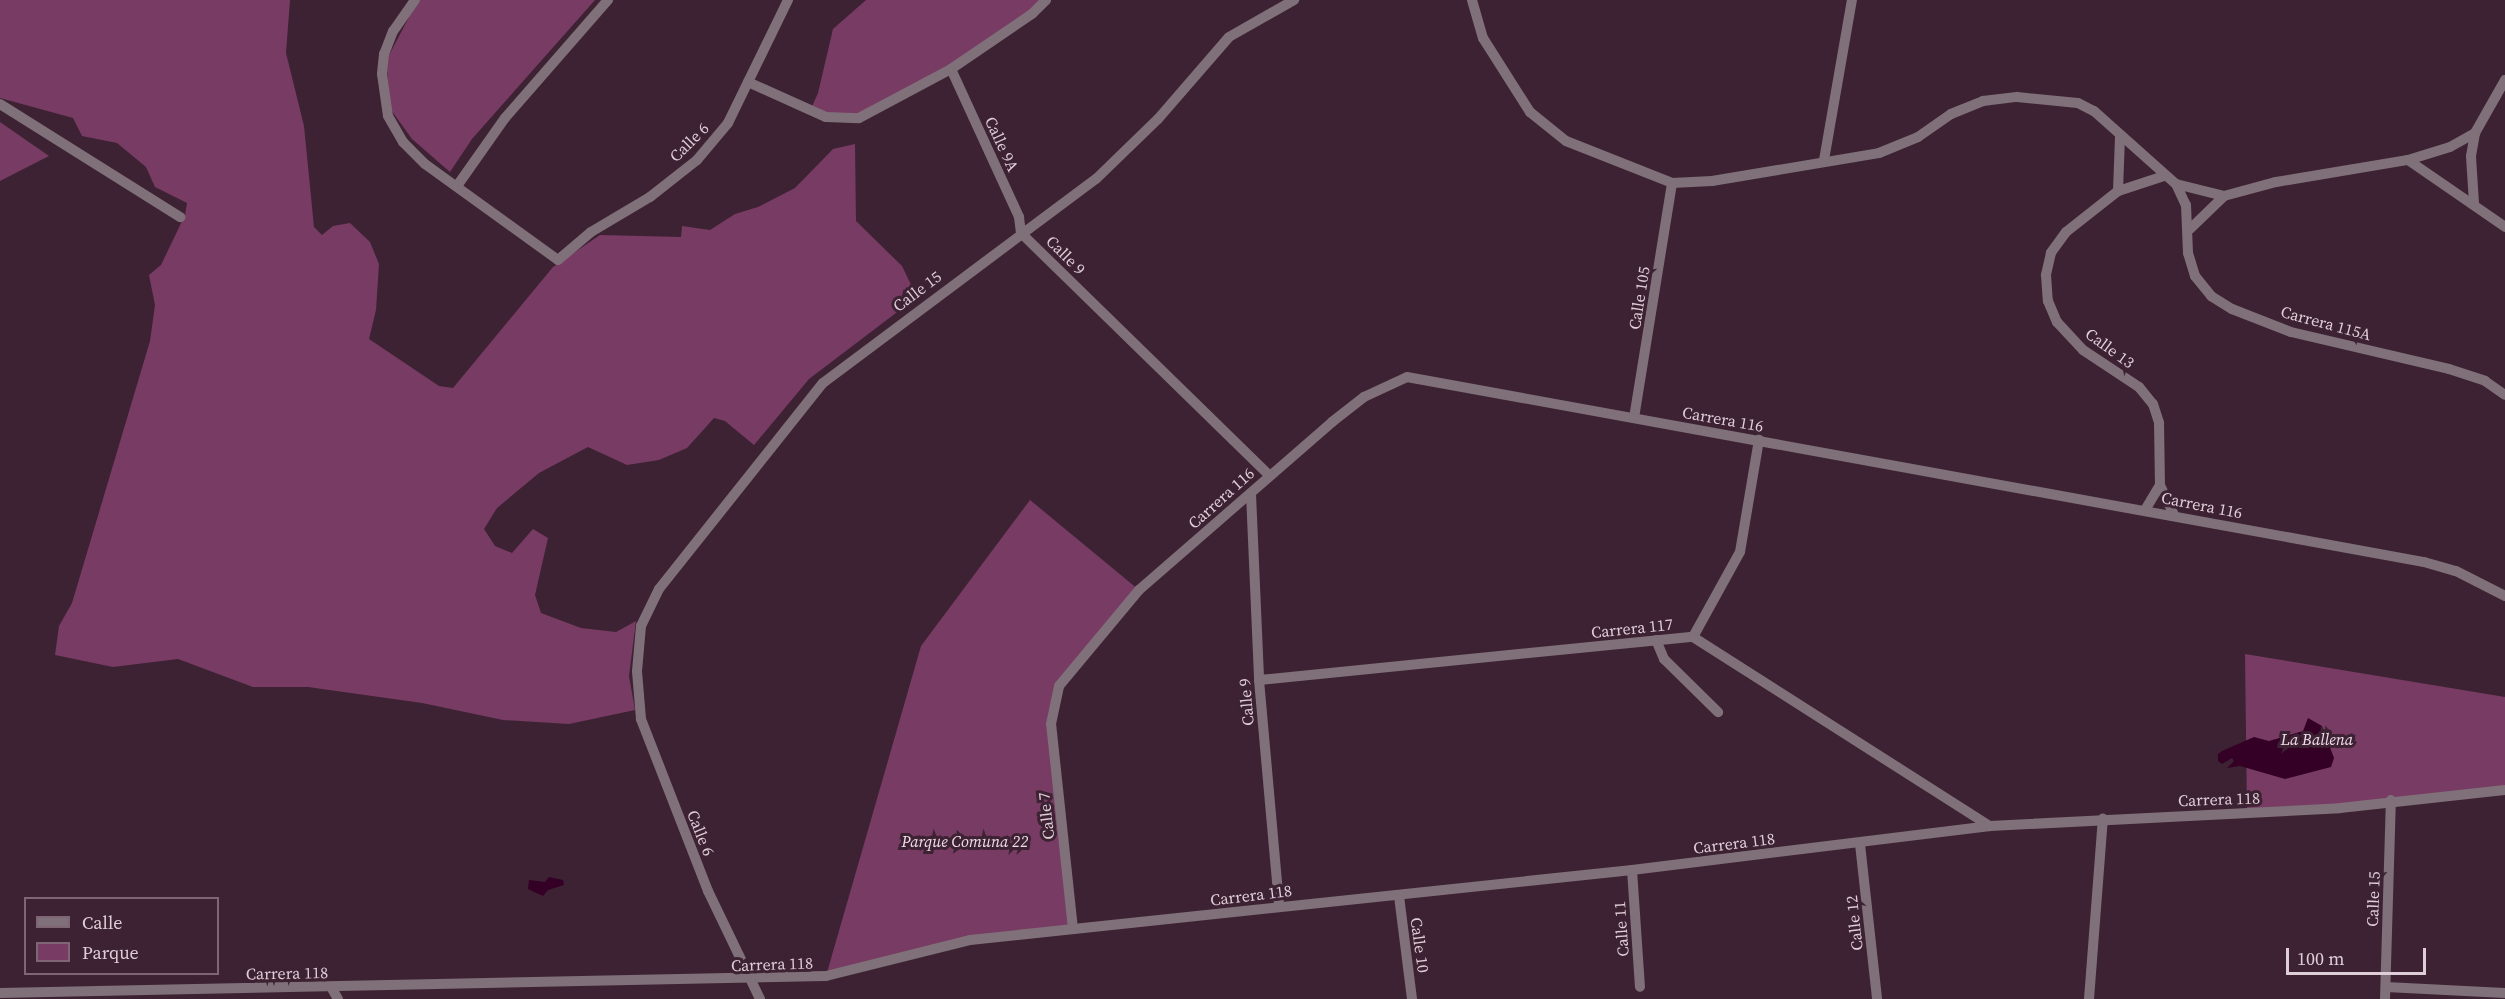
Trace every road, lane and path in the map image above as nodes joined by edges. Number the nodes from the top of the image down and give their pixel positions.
1 (415, 0) edge
2 (608, 0) edge
3 (788, 0) edge
4 (1046, 0) edge
5 (1294, 0) edge
6 (1472, 0) edge
7 (1852, 0) edge
8 (951, 69) junction
9 (2505, 80) edge
10 (748, 82) junction
11 (0, 104) edge
12 (2475, 133) junction
13 (2120, 137) junction
14 (1824, 160) junction
15 (2408, 160) junction
16 (2164, 176) junction
17 (1672, 183) junction
18 (2176, 184) junction
19 (457, 186) junction
20 (2118, 191) junction
21 (2224, 196) junction
22 (2474, 203) junction
23 (180, 217) dead end
24 (2505, 227) edge
25 (2190, 229) junction
26 (1021, 233) junction
27 (2505, 395) edge
28 (1634, 418) junction
29 (1759, 440) junction
30 (1269, 475) junction
31 (2160, 485) junction
32 (1251, 494) junction
33 (2145, 510) junction
34 (2174, 515) junction
35 (2505, 596) edge
36 (1693, 637) junction
37 (1656, 640) junction
38 (637, 671) joint
39 (1259, 680) junction
40 (1053, 700) joint
41 (1718, 712) dead end
42 (2505, 790) edge
43 (2391, 800) junction
44 (2103, 819) junction
45 (1990, 826) junction
46 (1860, 844) junction
47 (1632, 870) junction
48 (1399, 896) junction
49 (1279, 906) junction
50 (1073, 928) junction
51 (753, 980) junction
52 (331, 987) junction
53 (1640, 987) dead end
54 (2386, 987) junction
55 (0, 993) edge
56 (2505, 993) edge
57 (338, 999) edge
58 (760, 999) edge
59 (1412, 999) edge
60 (1877, 999) edge
61 (2089, 999) edge
62 (2385, 999) edge

1 - 19 street
2 - 19 street
3 - 10 street, Calle 6
4 - 8 street
5 - 26 street, Calle 15
6 - 17 street
7 - 14 street
8 - 10 street
8 - 26 street, Calle 9A
9 - 12 street
10 - 19 street, Calle 6
11 - 23 street
12 - 15 street
12 - 22 street
13 - 14 street
13 - 16 street
13 - 20 street
14 - 17 street
15 - 21 street
15 - 22 street
16 - 18 street
16 - 20 street, Calle 13
17 - 28 street, Calle 105
18 - 21 street
18 - 25 street, Carrera 115A
20 - 31 street, Calle 13
21 - 25 street
22 - 24 street
25 - 27 street, Carrera 115A
26 - 30 street, Calle 9
26 - 38 street, Calle 15
28 - 29 street, Carrera 116
28 - 30 street, Carrera 116
29 - 33 street, Carrera 116
29 - 36 street
30 - 32 street, Carrera 116
31 - 33 street
31 - 34 street, Calle 13
32 - 39 street, Calle 9
32 - 40 street, Carrera 116
33 - 34 street, Carrera 116
34 - 35 street, Carrera 116
36 - 37 street, Carrera 117
36 - 45 street, Carrera 117
37 - 39 street, Carrera 117
37 - 41 street
38 - 51 street, Calle 6
39 - 49 street, Calle 9
40 - 50 street, Calle 7
42 - 43 street, Carrera 118
43 - 44 street, Carrera 118
43 - 54 street, Calle 15
44 - 45 street, Carrera 118
44 - 61 street
45 - 46 street, Carrera 118
46 - 47 street, Carrera 118
46 - 60 street, Calle 12
47 - 48 street, Carrera 118
47 - 53 street, Calle 11
48 - 49 street, Carrera 118
48 - 59 street, Calle 10
49 - 50 street, Carrera 118
50 - 51 street, Carrera 118
51 - 52 street, Carrera 118
51 - 58 street, Calle 6
52 - 55 street, Carrera 118
52 - 57 street
54 - 56 street
54 - 62 street, Calle 15

